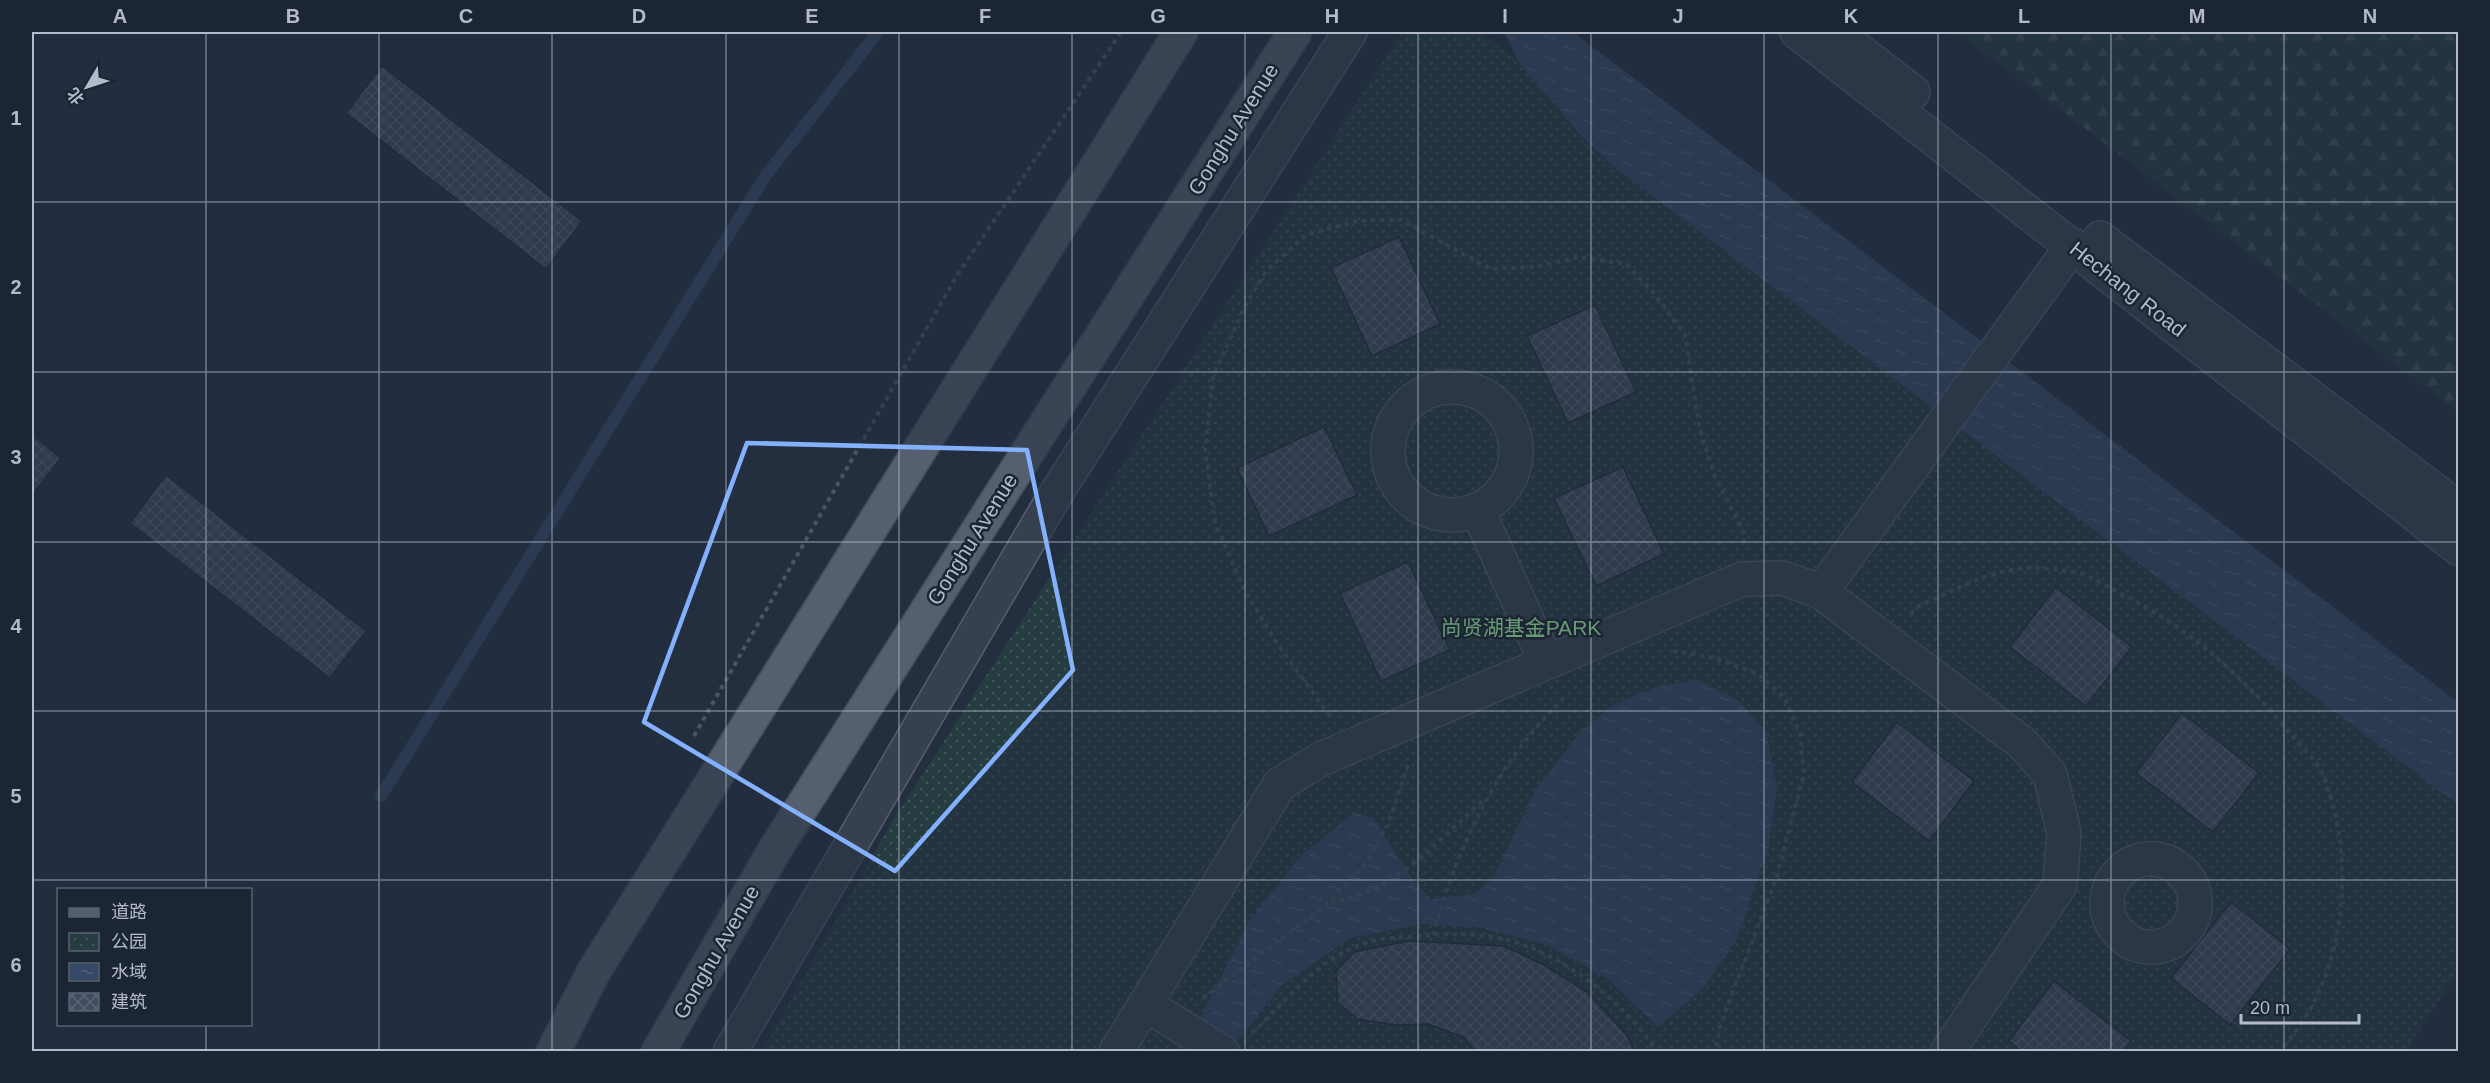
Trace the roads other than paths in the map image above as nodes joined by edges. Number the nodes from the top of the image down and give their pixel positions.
1 (1181, 32) edge
2 (1294, 32) edge
3 (1350, 32) edge
4 (1797, 32) edge
5 (1835, 32) edge
6 (2073, 245) junction
7 (2458, 508) edge
8 (1478, 511) dead end
9 (2458, 548) edge
10 (1821, 592) junction
11 (1546, 662) junction
12 (2060, 885) junction
13 (2108, 895) dead end
14 (1145, 1004) junction
15 (1234, 1047) edge
16 (553, 1052) edge
17 (658, 1052) edge
18 (730, 1052) edge
19 (1116, 1052) edge
20 (1947, 1052) edge

1 - 16 main road
2 - 17 main road, Gonghu Avenue
3 - 18 street
4 - 6 street, Hechang Road
5 - 7 street, Hechang Road
6 - 9 street, Hechang Road
6 - 10 street
8 - 11 street
10 - 11 street
10 - 12 street
11 - 14 street
12 - 13 street
12 - 20 street
14 - 15 street
14 - 19 street

